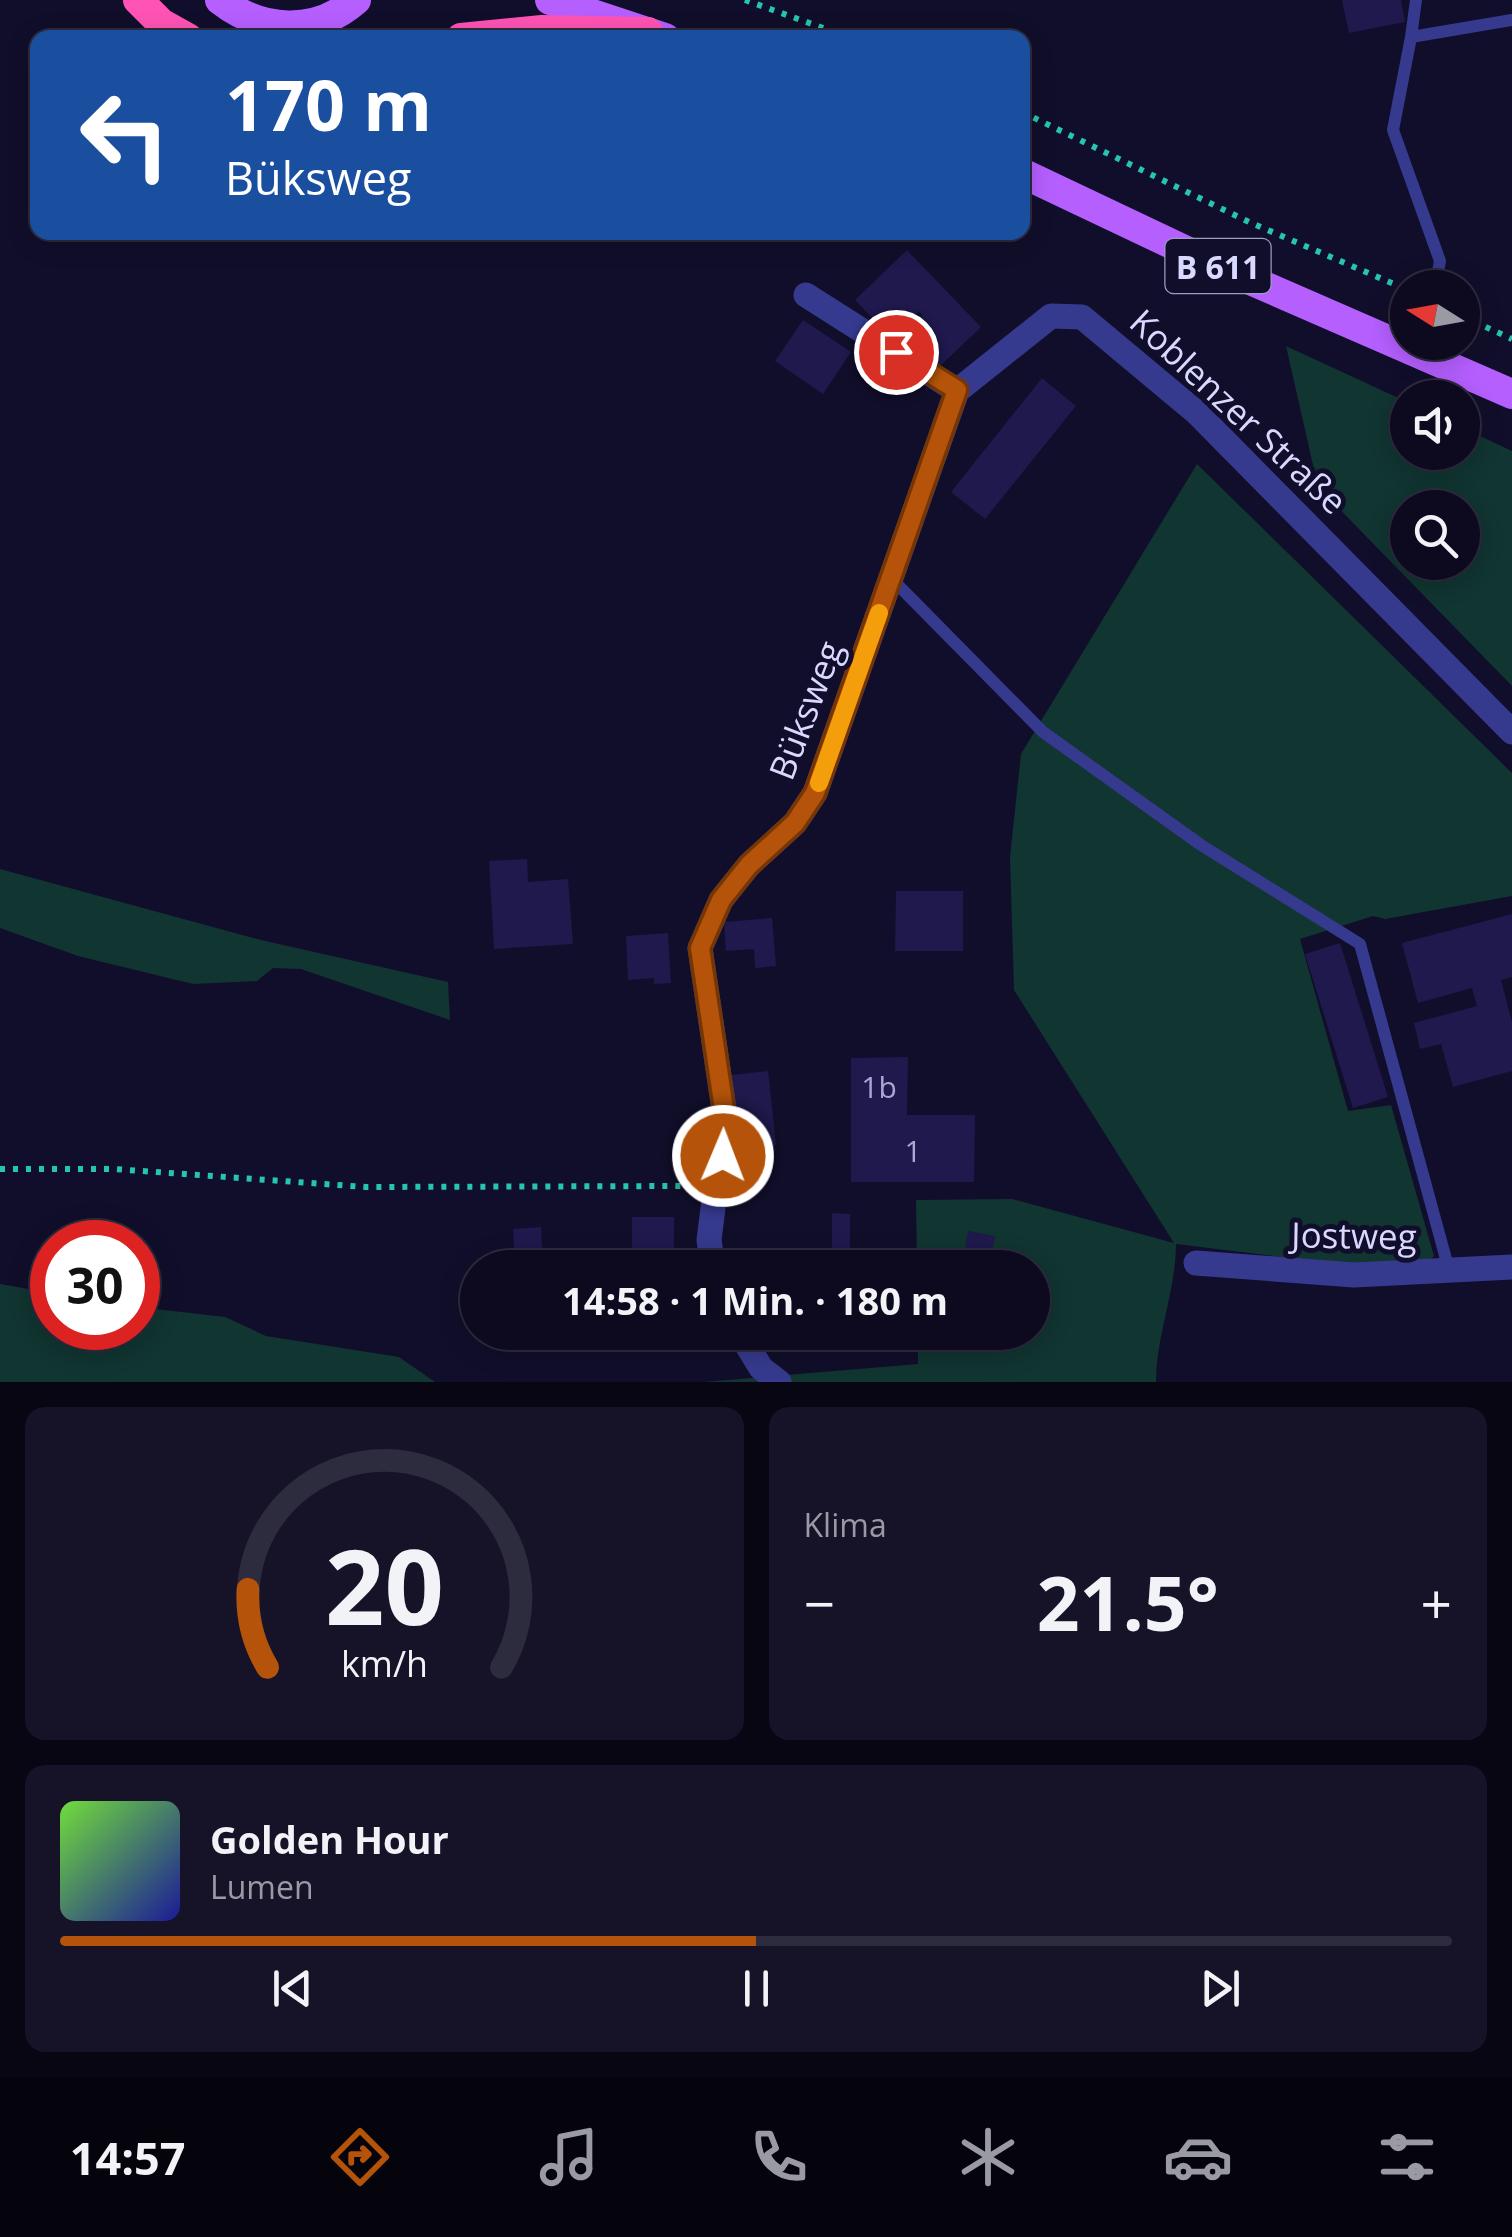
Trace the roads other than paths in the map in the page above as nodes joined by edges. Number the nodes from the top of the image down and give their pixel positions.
1 (138, 0) edge
2 (220, 0) edge
3 (356, 0) edge
4 (550, 0) edge
5 (1416, 0) edge
6 (1512, 20) edge
7 (174, 30) edge
8 (641, 30) edge
9 (1410, 36) junction
10 (1030, 178) edge
11 (1438, 270) edge
12 (806, 295) dead end
13 (1390, 336) edge
14 (1444, 360) edge
15 (957, 390) junction
16 (1512, 394) edge
17 (891, 578) junction
18 (1512, 732) edge
19 (710, 1250) edge
20 (1196, 1263) dead end
21 (1512, 1267) edge
22 (1450, 1270) junction
23 (750, 1350) edge
24 (779, 1382) edge

1 - 7 highway
2 - 3 main road
4 - 8 main road
5 - 9 lane
6 - 9 lane
9 - 11 lane
10 - 13 main road, B 611
12 - 15 street
14 - 16 main road, B 611
15 - 17 street, Büksweg
15 - 18 street, Koblenzer Straße
17 - 19 street, Büksweg
17 - 22 lane
20 - 22 street, Jostweg
21 - 22 street, Jostweg
23 - 24 street

